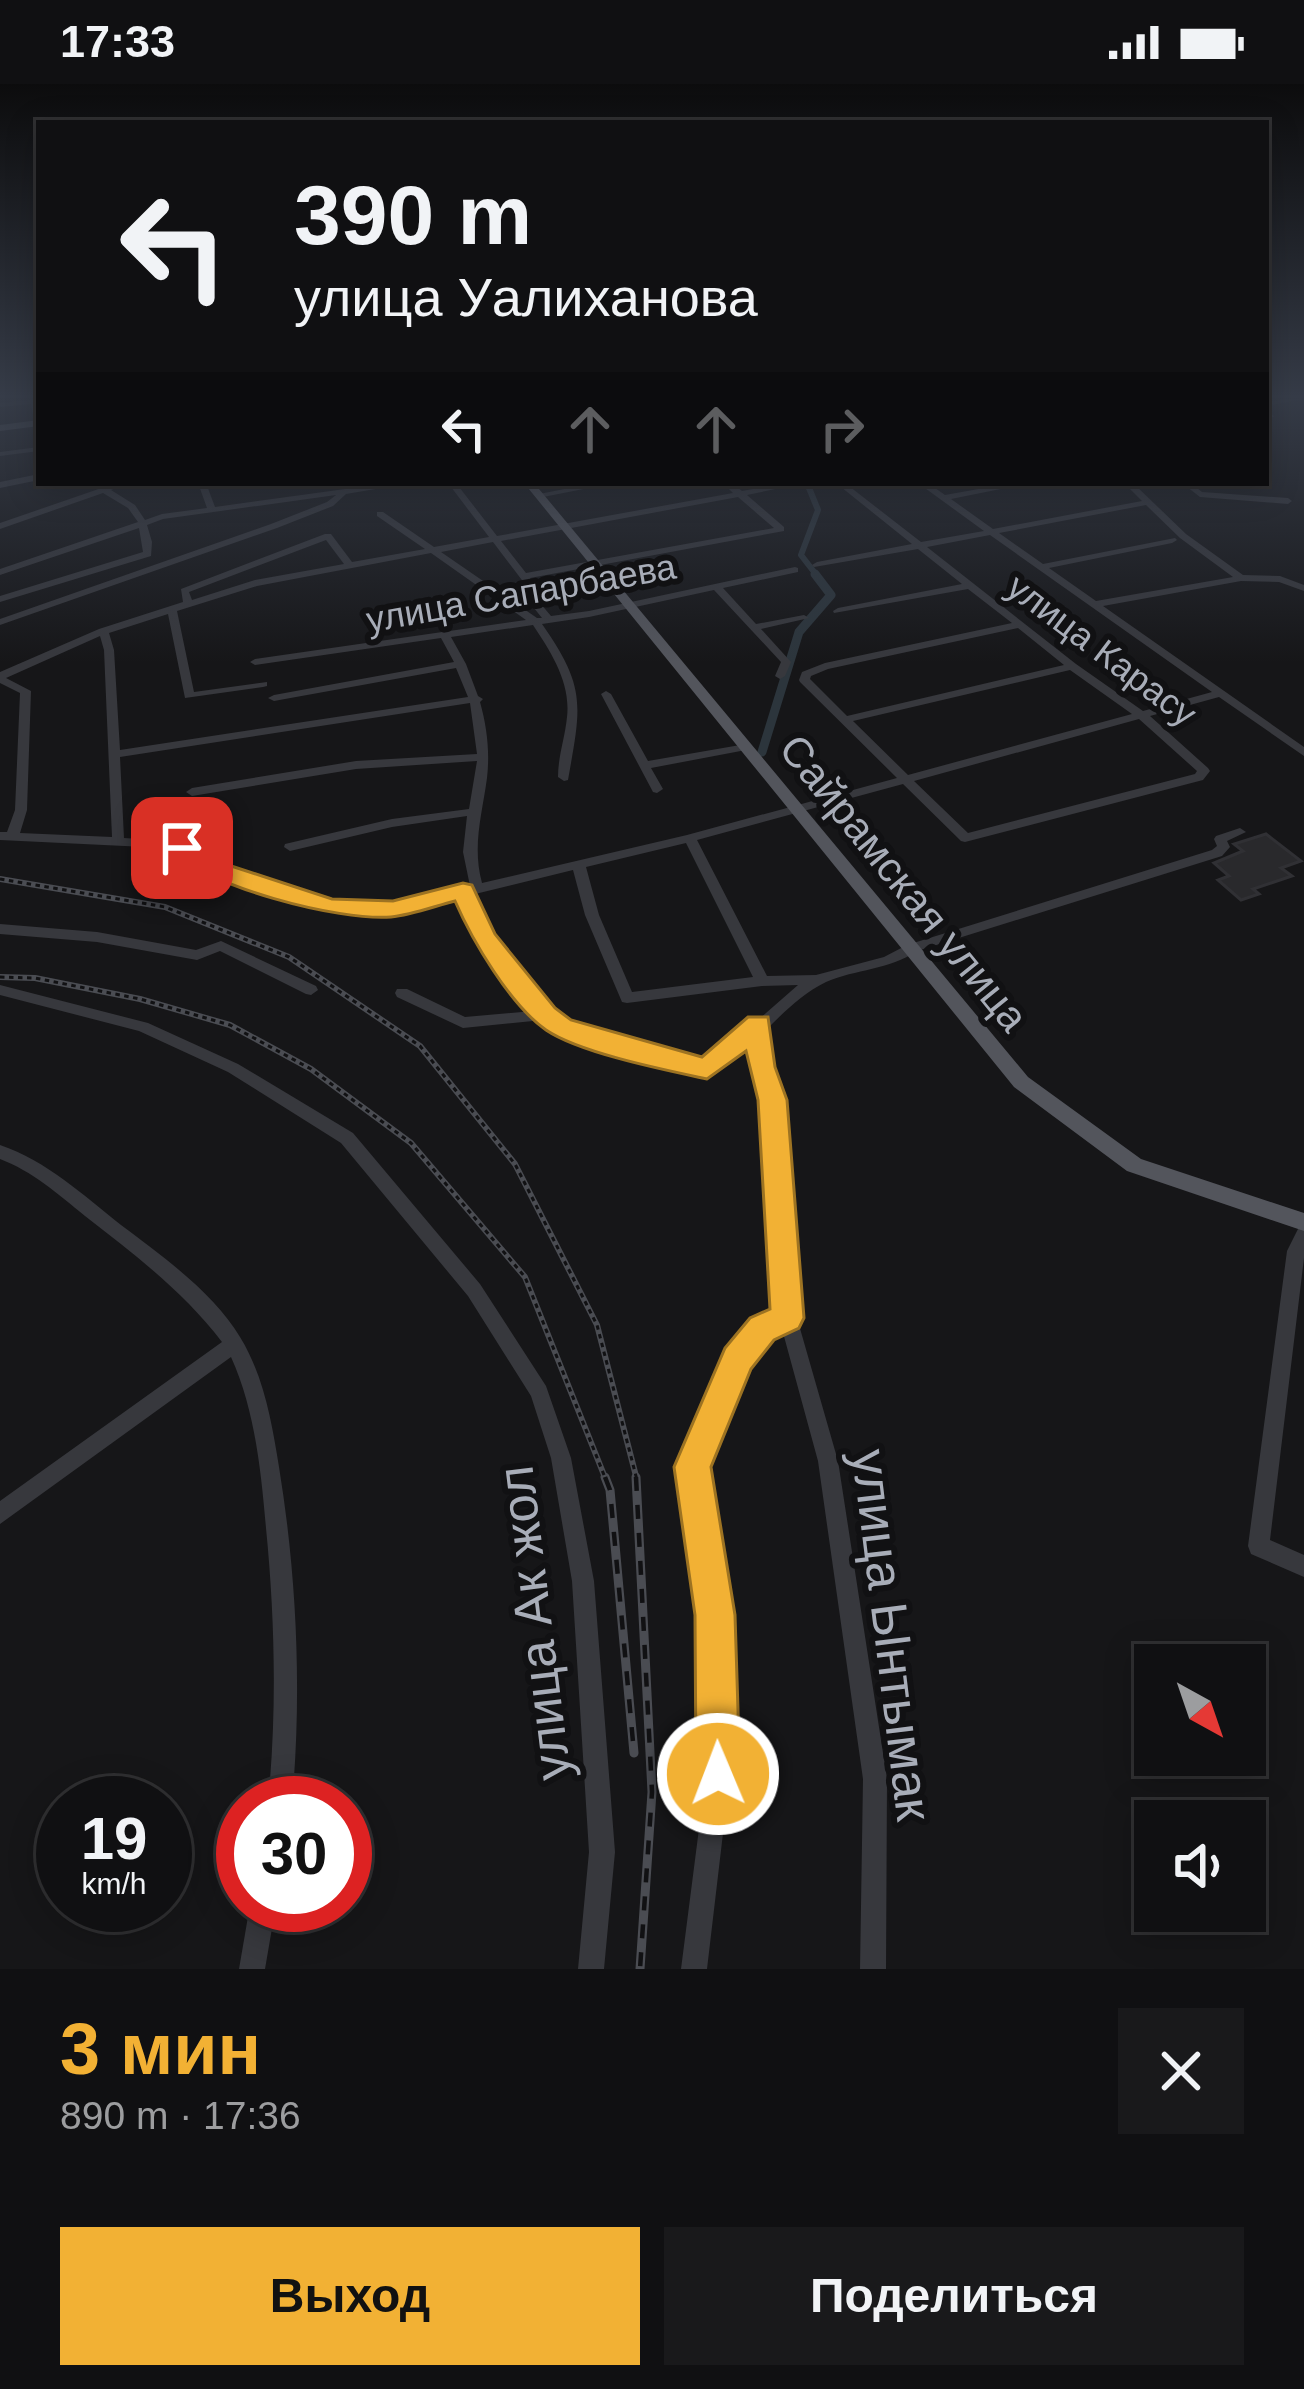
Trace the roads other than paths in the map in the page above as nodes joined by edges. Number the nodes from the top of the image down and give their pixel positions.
1 (112, 487) edge
2 (203, 487) edge
3 (386, 487) edge
4 (455, 487) edge
5 (732, 487) edge
6 (778, 487) edge
7 (845, 487) edge
8 (928, 487) edge
9 (1004, 487) edge
10 (1132, 487) edge
11 (1191, 487) edge
12 (534, 489) edge
13 (103, 490) junction
14 (740, 494) junction
15 (342, 495) junction
16 (944, 498) junction
17 (1288, 501) dead end
18 (1149, 502) junction
19 (212, 510) junction
20 (380, 514) dead end
21 (144, 522) junction
22 (564, 525) junction
23 (0, 526) edge
24 (991, 532) junction
25 (493, 538) junction
26 (1172, 540) dead end
27 (919, 546) junction
28 (434, 549) junction
29 (146, 555) junction
30 (593, 562) junction
31 (348, 563) junction
32 (161, 565) junction
33 (817, 565) dead end
34 (1042, 567) junction
35 (795, 570) dead end
36 (0, 572) edge
37 (524, 576) junction
38 (1241, 578) junction
39 (969, 586) junction
40 (716, 587) junction
41 (1304, 588) edge
42 (0, 599) edge
43 (188, 602) junction
44 (1095, 604) junction
45 (629, 606) junction
46 (172, 608) junction
47 (838, 610) dead end
48 (804, 619) dead end
49 (542, 621) junction
50 (0, 622) edge
51 (1019, 625) junction
52 (753, 628) junction
53 (103, 631) junction
54 (444, 634) junction
55 (255, 662) dead end
56 (461, 664) junction
57 (1072, 666) junction
58 (780, 676) dead end
59 (0, 678) edge
60 (263, 684) dead end
61 (1221, 693) junction
62 (606, 694) dead end
63 (274, 698) dead end
64 (477, 699) junction
65 (1144, 716) junction
66 (844, 721) junction
67 (746, 747) junction
68 (1304, 752) edge
69 (115, 754) junction
70 (483, 757) junction
71 (646, 765) junction
72 (564, 777) dead end
73 (900, 778) junction
74 (657, 789) dead end
75 (192, 792) dead end
76 (794, 806) junction
77 (473, 812) junction
78 (1240, 832) dead end
79 (6, 837) edge
80 (689, 838) junction
81 (118, 840) junction
82 (290, 847) dead end
83 (578, 862) junction
84 (470, 888) junction
85 (0, 929) edge
86 (912, 948) junction
87 (818, 980) junction
88 (762, 981) junction
89 (0, 990) edge
90 (311, 990) dead end
91 (401, 993) dead end
92 (545, 1015) junction
93 (758, 1024) junction
94 (4, 1157) edge
95 (1304, 1222) edge
96 (1304, 1234) edge
97 (788, 1318) junction
98 (234, 1344) junction
99 (0, 1514) edge
100 (1304, 1566) edge
101 (284, 1776) edge
102 (258, 1932) edge
103 (252, 1969) edge
104 (591, 1969) edge
105 (694, 1969) edge
106 (873, 1969) edge

1 - 13 street
2 - 19 street
3 - 15 street
4 - 25 street
5 - 14 street
6 - 14 street
7 - 27 street, улица Карасу
8 - 16 street
9 - 16 street
10 - 18 street
11 - 17 street
12 - 22 main road, Сайрамская улица
13 - 21 street
13 - 23 street
14 - 22 street
14 - 30 street
15 - 19 street
15 - 32 street
16 - 24 street
18 - 24 street
18 - 38 street
19 - 21 street
20 - 28 street
21 - 29 street
21 - 36 street
22 - 25 street
22 - 30 main road, Сайрамская улица
24 - 27 street
24 - 34 street
25 - 28 street
25 - 37 street
26 - 34 street
27 - 33 street
27 - 39 street, улица Карасу
28 - 31 street
28 - 49 street
29 - 32 street
29 - 42 street
30 - 37 street
30 - 45 main road, Сайрамская улица
31 - 43 street
31 - 43 street
32 - 50 street
34 - 44 street
35 - 40 street, улица Сапарбаева
37 - 49 street
38 - 41 street
38 - 44 street
39 - 47 street
39 - 51 street, улица Карасу
40 - 45 street, улица Сапарбаева
40 - 52 street
43 - 46 street
44 - 61 street
45 - 49 street, улица Сапарбаева
45 - 67 main road, Сайрамская улица
46 - 53 street
46 - 60 street
48 - 52 street
49 - 54 street, улица Сапарбаева
49 - 72 street
51 - 57 street, улица Карасу
51 - 66 street
52 - 58 street
53 - 59 street
53 - 69 street
54 - 55 street, улица Сапарбаева
54 - 56 street
56 - 63 street
56 - 64 street
57 - 65 street, улица Карасу
57 - 66 street
59 - 79 street
61 - 65 street
61 - 68 street
62 - 71 street
64 - 69 street
64 - 70 street
65 - 73 street
65 - 73 street, улица Карасу
66 - 73 street
67 - 71 street
67 - 76 main road, Сайрамская улица
69 - 81 street
70 - 75 street
70 - 77 street
71 - 74 street
73 - 76 street
76 - 80 street
76 - 86 main road, Сайрамская улица
77 - 82 street
77 - 84 street
78 - 86 street
79 - 81 street
80 - 83 street
80 - 88 street
81 - 84 street
83 - 84 street
83 - 88 street
84 - 92 street
85 - 90 street
86 - 87 street
86 - 95 main road, Сайрамская улица
87 - 88 street
87 - 93 street
89 - 104 street, улица Ак жол
91 - 92 street
92 - 93 street
93 - 97 street, улица Ынтымак
94 - 98 street
96 - 100 street
97 - 105 street
97 - 106 street, улица Ынтымак
98 - 99 street
98 - 101 street
102 - 103 street

